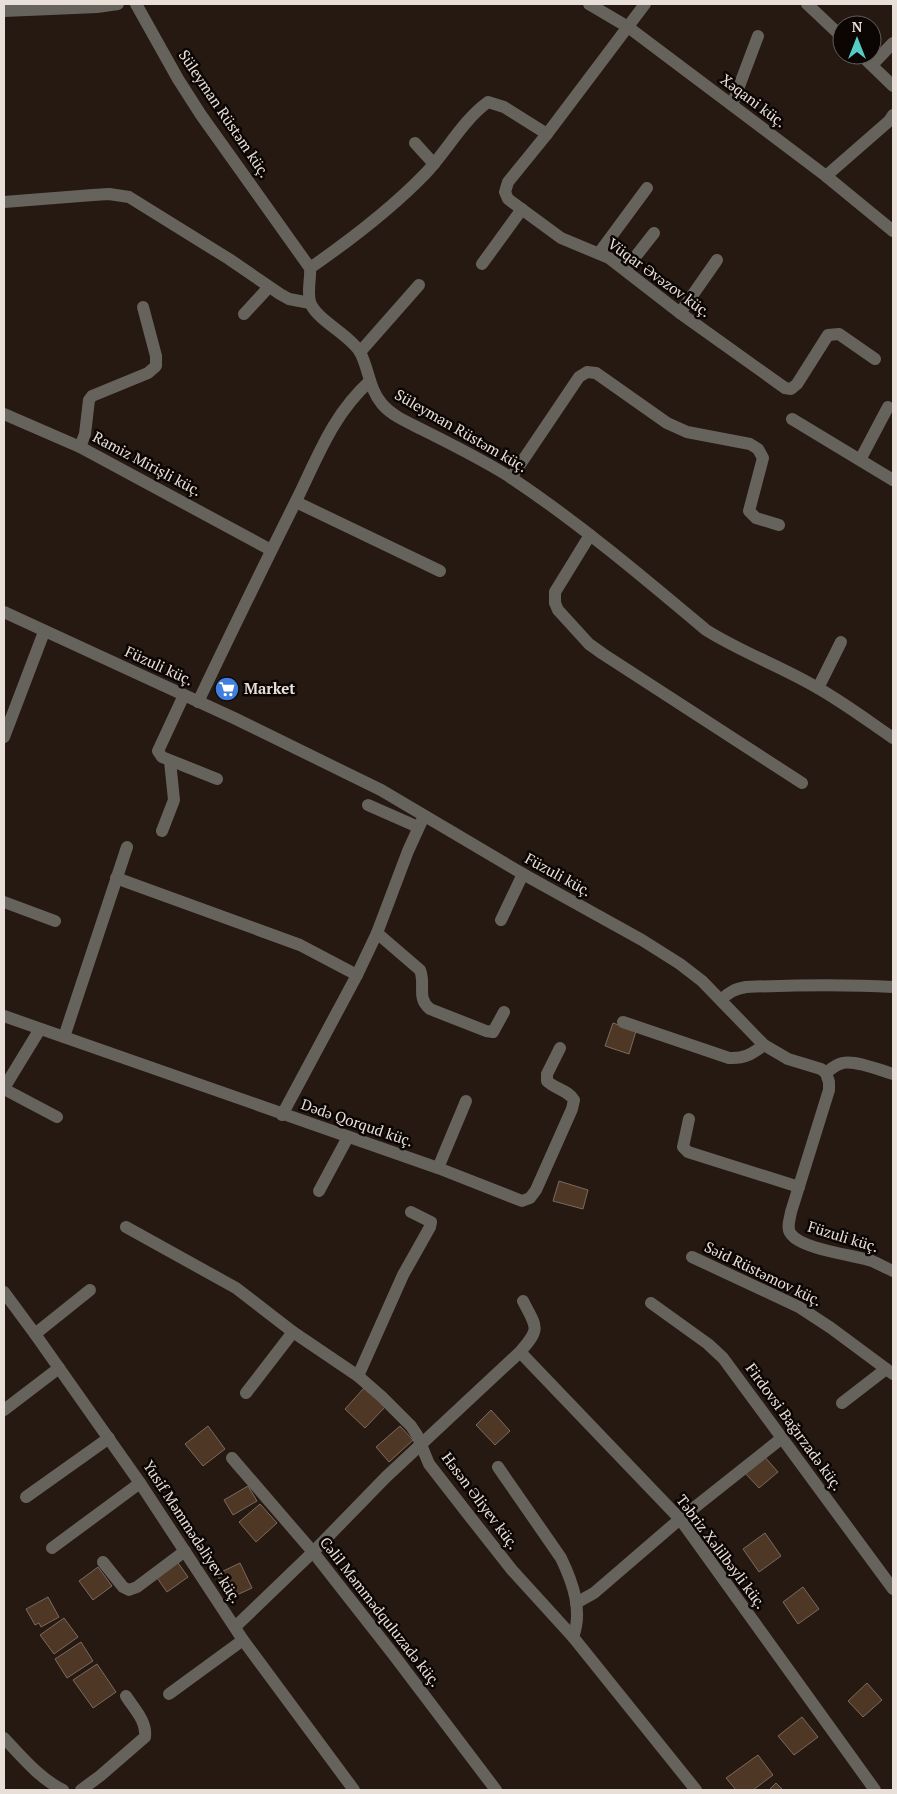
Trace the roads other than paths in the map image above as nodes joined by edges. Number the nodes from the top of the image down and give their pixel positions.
1 (118, 4) edge
2 (136, 4) edge
3 (588, 4) edge
4 (645, 4) edge
5 (807, 4) edge
6 (4, 11) edge
7 (628, 27) junction
8 (832, 28) edge
9 (758, 36) dead end
10 (893, 43) edge
11 (882, 55) edge
12 (872, 65) edge
13 (893, 86) edge
14 (732, 105) junction
15 (893, 115) edge
16 (547, 134) junction
17 (415, 143) dead end
18 (434, 164) junction
19 (826, 176) junction
20 (647, 188) dead end
21 (4, 202) edge
22 (522, 209) junction
23 (893, 231) edge
24 (654, 233) dead end
25 (599, 253) junction
26 (717, 260) dead end
27 (482, 264) dead end
28 (310, 268) junction
29 (625, 270) junction
30 (419, 285) dead end
31 (269, 288) junction
32 (310, 303) junction
33 (142, 307) dead end
34 (680, 313) junction
35 (244, 314) dead end
36 (360, 352) junction
37 (875, 359) dead end
38 (370, 381) junction
39 (888, 407) dead end
40 (4, 414) edge
41 (792, 419) dead end
42 (80, 447) junction
43 (860, 460) junction
44 (511, 478) junction
45 (893, 480) edge
46 (296, 502) junction
47 (779, 525) dead end
48 (590, 535) junction
49 (271, 550) junction
50 (440, 571) dead end
51 (4, 612) edge
52 (44, 632) junction
53 (840, 642) dead end
54 (818, 688) junction
55 (184, 695) junction
56 (198, 702) junction
57 (4, 737) edge
58 (893, 738) edge
59 (170, 761) junction
60 (217, 779) dead end
61 (802, 783) dead end
62 (368, 805) dead end
63 (424, 816) junction
64 (418, 827) junction
65 (162, 831) dead end
66 (126, 847) dead end
67 (523, 874) junction
68 (116, 878) junction
69 (4, 902) edge
70 (501, 920) dead end
71 (55, 921) dead end
72 (377, 933) junction
73 (357, 975) junction
74 (893, 987) edge
75 (721, 1000) junction
76 (504, 1012) dead end
77 (4, 1016) edge
78 (623, 1022) dead end
79 (40, 1029) junction
80 (64, 1037) junction
81 (764, 1045) junction
82 (560, 1048) dead end
83 (826, 1074) junction
84 (893, 1074) edge
85 (4, 1089) edge
86 (466, 1101) dead end
87 (282, 1115) junction
88 (57, 1116) dead end
89 (689, 1119) dead end
90 (348, 1137) junction
91 (438, 1168) junction
92 (800, 1187) junction
93 (318, 1191) dead end
94 (411, 1212) dead end
95 (126, 1227) dead end
96 (692, 1257) dead end
97 (893, 1271) edge
98 (90, 1290) dead end
99 (4, 1292) edge
100 (523, 1301) dead end
101 (651, 1303) dead end
102 (293, 1332) junction
103 (35, 1334) junction
104 (520, 1352) junction
105 (58, 1368) junction
106 (890, 1371) edge
107 (358, 1376) junction
108 (246, 1393) dead end
109 (842, 1403) dead end
110 (4, 1410) edge
111 (109, 1438) junction
112 (782, 1438) junction
113 (420, 1446) junction
114 (232, 1458) dead end
115 (498, 1467) dead end
116 (140, 1483) junction
117 (26, 1497) dead end
118 (680, 1519) junction
119 (52, 1548) dead end
120 (185, 1551) junction
121 (313, 1552) junction
122 (102, 1562) dead end
123 (893, 1589) edge
124 (576, 1603) junction
125 (234, 1626) junction
126 (573, 1638) junction
127 (243, 1640) junction
128 (170, 1694) dead end
129 (126, 1696) dead end
130 (4, 1738) edge
131 (63, 1790) edge
132 (81, 1790) edge
133 (354, 1790) edge
134 (496, 1790) edge
135 (696, 1790) edge
136 (875, 1790) edge

1 - 6 street
2 - 28 street, Süleyman Rüstəm küç.
3 - 7 street, Xəqani küç.
4 - 7 street, Vüqar Əvəzov küç.
5 - 8 street
7 - 14 street, Xəqani küç.
7 - 16 street, Vüqar Əvəzov küç.
9 - 14 street
10 - 11 street
12 - 13 street
14 - 19 street, Xəqani küç.
15 - 19 street
16 - 18 street
16 - 22 street, Vüqar Əvəzov küç.
17 - 18 street
18 - 28 street
19 - 23 street, Xəqani küç.
20 - 25 street
21 - 31 street
22 - 25 street, Vüqar Əvəzov küç.
22 - 27 street
24 - 29 street
25 - 29 street, Vüqar Əvəzov küç.
26 - 34 street
28 - 32 street
29 - 34 street, Vüqar Əvəzov küç.
30 - 36 street
31 - 32 street
31 - 35 street
32 - 36 street, Süleyman Rüstəm küç.
33 - 42 street
34 - 37 street, Vüqar Əvəzov küç.
36 - 38 street, Süleyman Rüstəm küç.
38 - 44 street, Süleyman Rüstəm küç.
38 - 46 street
39 - 43 street
40 - 42 street, Ramiz Mirişli küç.
41 - 43 street
42 - 49 street, Ramiz Mirişli küç.
43 - 45 street
44 - 47 street
44 - 48 street, Süleyman Rüstəm küç.
46 - 49 street
46 - 50 street
48 - 54 street, Süleyman Rüstəm küç.
48 - 61 street
49 - 56 street
51 - 52 street, Füzuli küç.
52 - 55 street, Füzuli küç.
52 - 57 street
53 - 54 street
54 - 58 street, Süleyman Rüstəm küç.
55 - 56 street, Füzuli küç.
55 - 59 street
56 - 63 street, Füzuli küç.
59 - 60 street
59 - 65 street
62 - 64 street
63 - 64 street
63 - 67 street, Füzuli küç.
64 - 72 street
66 - 68 street
67 - 70 street
67 - 75 street, Füzuli küç.
68 - 73 street
68 - 80 street
69 - 71 street
72 - 73 street
72 - 76 street
73 - 87 street
74 - 75 street
75 - 81 street, Füzuli küç.
77 - 79 street, Dədə Qorqud küç.
78 - 81 street
79 - 80 street, Dədə Qorqud küç.
79 - 85 street
80 - 87 street, Dədə Qorqud küç.
81 - 83 street, Füzuli küç.
82 - 91 street, Dədə Qorqud küç.
83 - 84 street
83 - 92 street, Füzuli küç.
85 - 88 street
86 - 91 street
87 - 90 street, Dədə Qorqud küç.
89 - 92 street
90 - 91 street, Dədə Qorqud küç.
90 - 93 street
92 - 97 street, Füzuli küç.
94 - 107 street
95 - 102 street, Həsən Əliyev küç.
96 - 106 street, Səid Rüstəmov küç.
98 - 103 street
99 - 103 street, Yusif Məmmədəliyev küç.
100 - 104 street
101 - 112 street, Firdovsi Bağırzadə küç.
102 - 107 street, Həsən Əliyev küç.
102 - 108 street
103 - 105 street, Yusif Məmmədəliyev küç.
104 - 113 street
104 - 118 street, Təbriz Xəlilbəyli küç.
105 - 110 street
105 - 111 street, Yusif Məmmədəliyev küç.
106 - 109 street
107 - 113 street, Həsən Əliyev küç.
111 - 116 street, Yusif Məmmədəliyev küç.
111 - 117 street
112 - 118 street
112 - 123 street, Firdovsi Bağırzadə küç.
113 - 121 street
113 - 126 street, Həsən Əliyev küç.
114 - 121 street, Cəlil Məmmədquluzadə küç.
115 - 124 street
116 - 119 street
116 - 120 street, Yusif Məmmədəliyev küç.
118 - 124 street
118 - 136 street, Təbriz Xəlilbəyli küç.
120 - 122 street
120 - 125 street, Yusif Məmmədəliyev küç.
121 - 125 street
121 - 134 street, Cəlil Məmmədquluzadə küç.
124 - 126 street
125 - 127 street, Yusif Məmmədəliyev küç.
126 - 135 street, Həsən Əliyev küç.
127 - 128 street
127 - 133 street, Yusif Məmmədəliyev küç.
129 - 132 street
130 - 131 street

